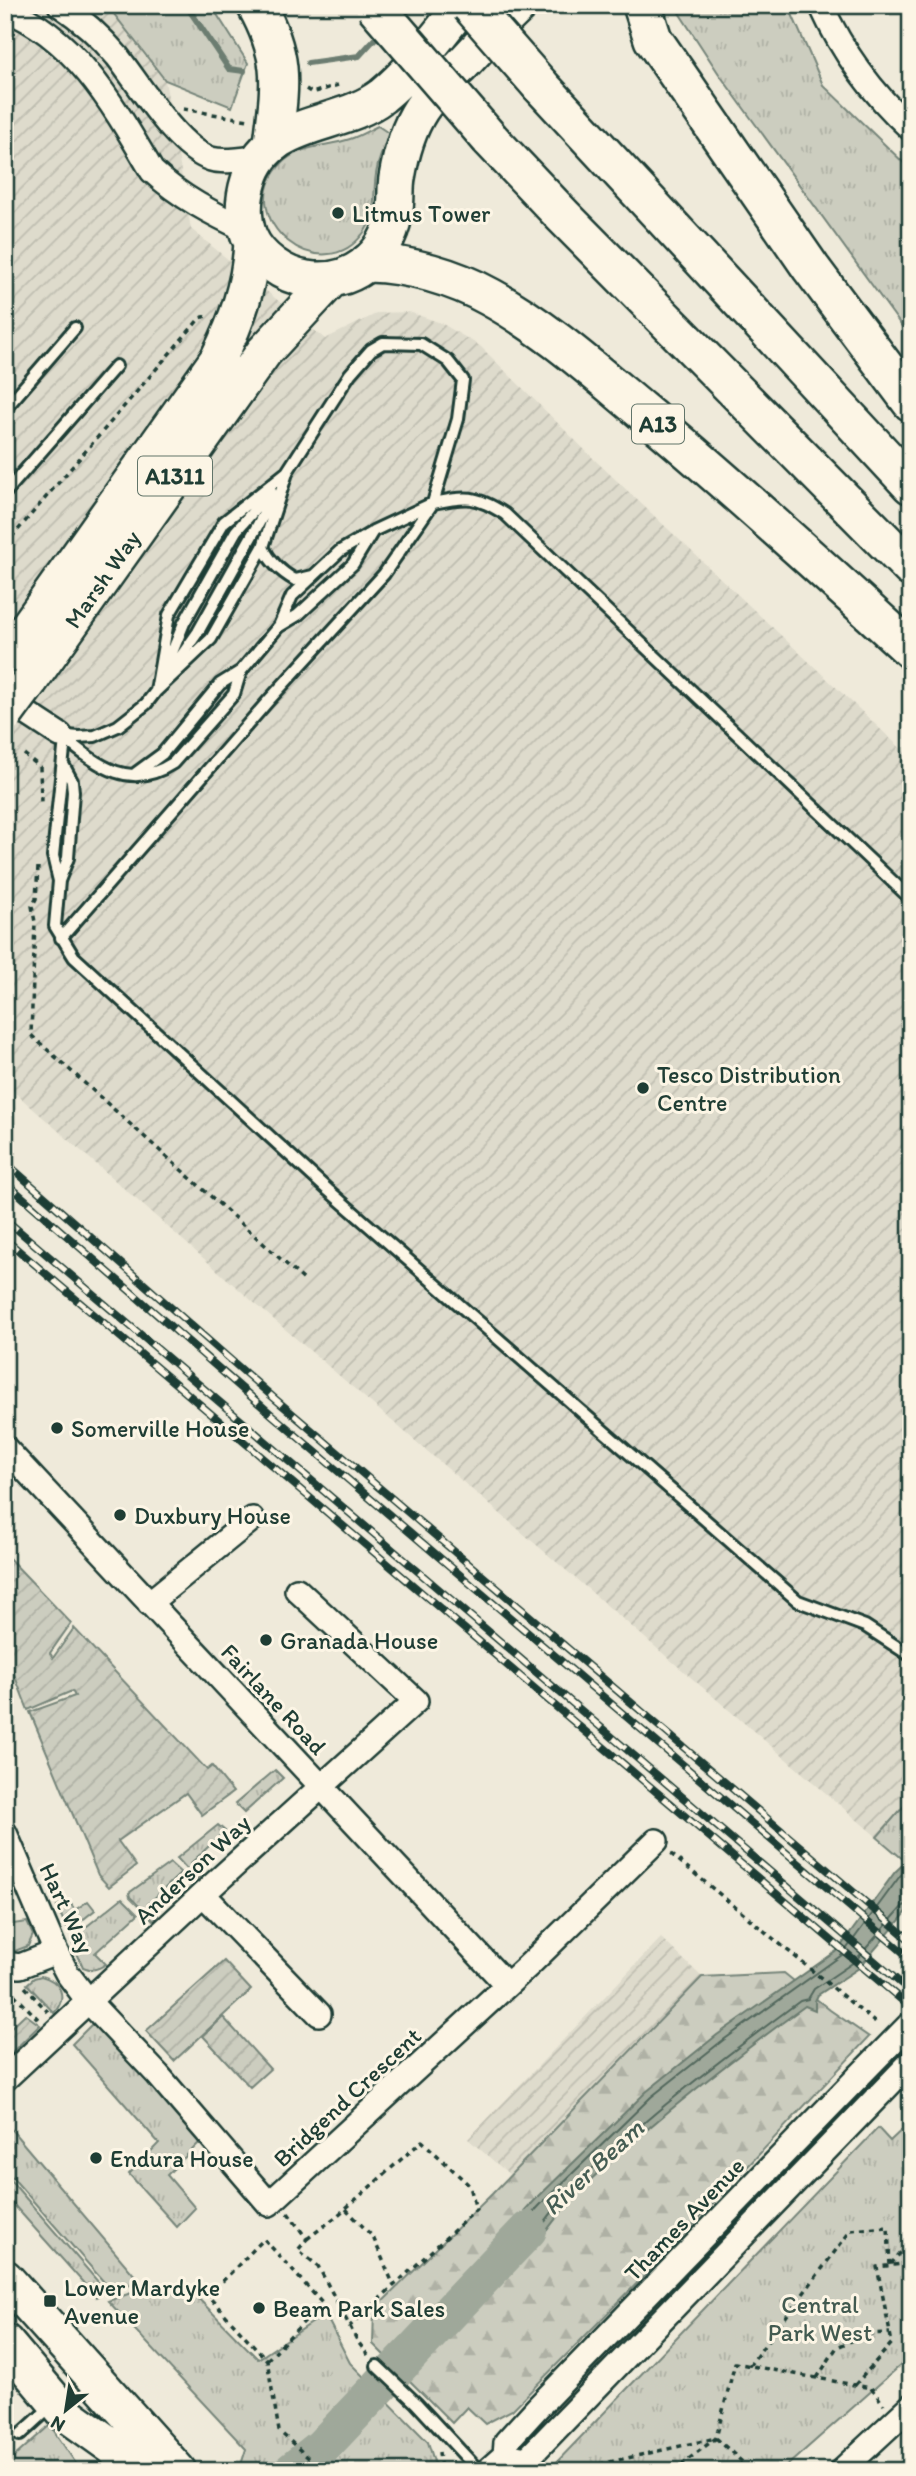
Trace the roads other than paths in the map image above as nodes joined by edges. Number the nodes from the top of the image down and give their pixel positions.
1 (60, 5) edge
2 (256, 5) edge
3 (374, 5) edge
4 (463, 5) edge
5 (470, 5) edge
6 (520, 5) edge
7 (642, 5) edge
8 (821, 5) edge
9 (5, 9) edge
10 (911, 129) edge
11 (262, 139) junction
12 (249, 236) junction
13 (368, 263) junction
14 (331, 280) junction
15 (75, 328) dead end
16 (116, 366) dead end
17 (911, 402) edge
18 (5, 409) edge
19 (287, 472) junction
20 (911, 485) edge
21 (5, 492) edge
22 (433, 503) junction
23 (373, 531) junction
24 (263, 547) junction
25 (911, 568) edge
26 (314, 575) junction
27 (278, 627) junction
28 (911, 650) edge
29 (13, 680) edge
30 (156, 691) junction
31 (5, 716) edge
32 (62, 737) junction
33 (911, 898) edge
34 (61, 938) junction
35 (5, 1448) edge
36 (252, 1519) dead end
37 (297, 1590) dead end
38 (149, 1603) junction
39 (911, 1656) edge
40 (321, 1787) junction
41 (5, 1833) edge
42 (656, 1841) road end
43 (203, 1894) junction
44 (56, 1952) junction
45 (5, 1964) edge
46 (506, 1984) junction
47 (89, 2002) junction
48 (319, 2014) dead end
49 (911, 2023) edge
50 (911, 2062) edge
51 (8, 2082) edge
52 (5, 2278) edge
53 (5, 2342) edge
54 (377, 2366) dead end
55 (58, 2405) junction
56 (906, 2421) edge
57 (19, 2435) dead end
58 (495, 2466) edge
59 (134, 2471) edge
60 (178, 2471) edge
61 (841, 2471) edge

1 - 11 street
2 - 11 highway
3 - 25 highway, bridge
4 - 11 main road
5 - 20 highway, bridge
6 - 13 main road
7 - 17 highway
8 - 10 street
9 - 12 street
11 - 12 main road, Marsh Way
12 - 14 main road
12 - 29 main road, Marsh Way / A1311
13 - 14 main road
13 - 28 highway, A13
14 - 29 main road, Marsh Way / A1311
15 - 18 lane
16 - 21 lane
19 - 22 lane
19 - 24 lane
19 - 30 lane
19 - 30 lane
19 - 30 lane
22 - 23 lane
22 - 33 lane
22 - 34 lane
23 - 26 lane
23 - 27 lane
24 - 26 lane
24 - 30 lane
26 - 27 lane
27 - 32 lane
29 - 31 main road, Marsh Way / A1311, bridge
29 - 32 street
30 - 32 lane
32 - 34 lane
34 - 39 lane
35 - 38 street, Fairlane Road
36 - 38 street
37 - 40 street, Anderson Way
38 - 40 street, Fairlane Road
40 - 43 street, Anderson Way
40 - 46 street, Fairlane Road
41 - 44 street, Hart Way
42 - 46 street, Bridgend Crescent
43 - 47 street, Anderson Way
43 - 48 street
44 - 45 street
44 - 47 street, Hart Way
46 - 47 street, Bridgend Crescent
47 - 51 street, Anderson Way
49 - 58 street, Thames Avenue, bridge
50 - 58 street
52 - 60 main road
53 - 55 main road
54 - 58 lane
55 - 57 lane
55 - 59 main road
56 - 61 street

